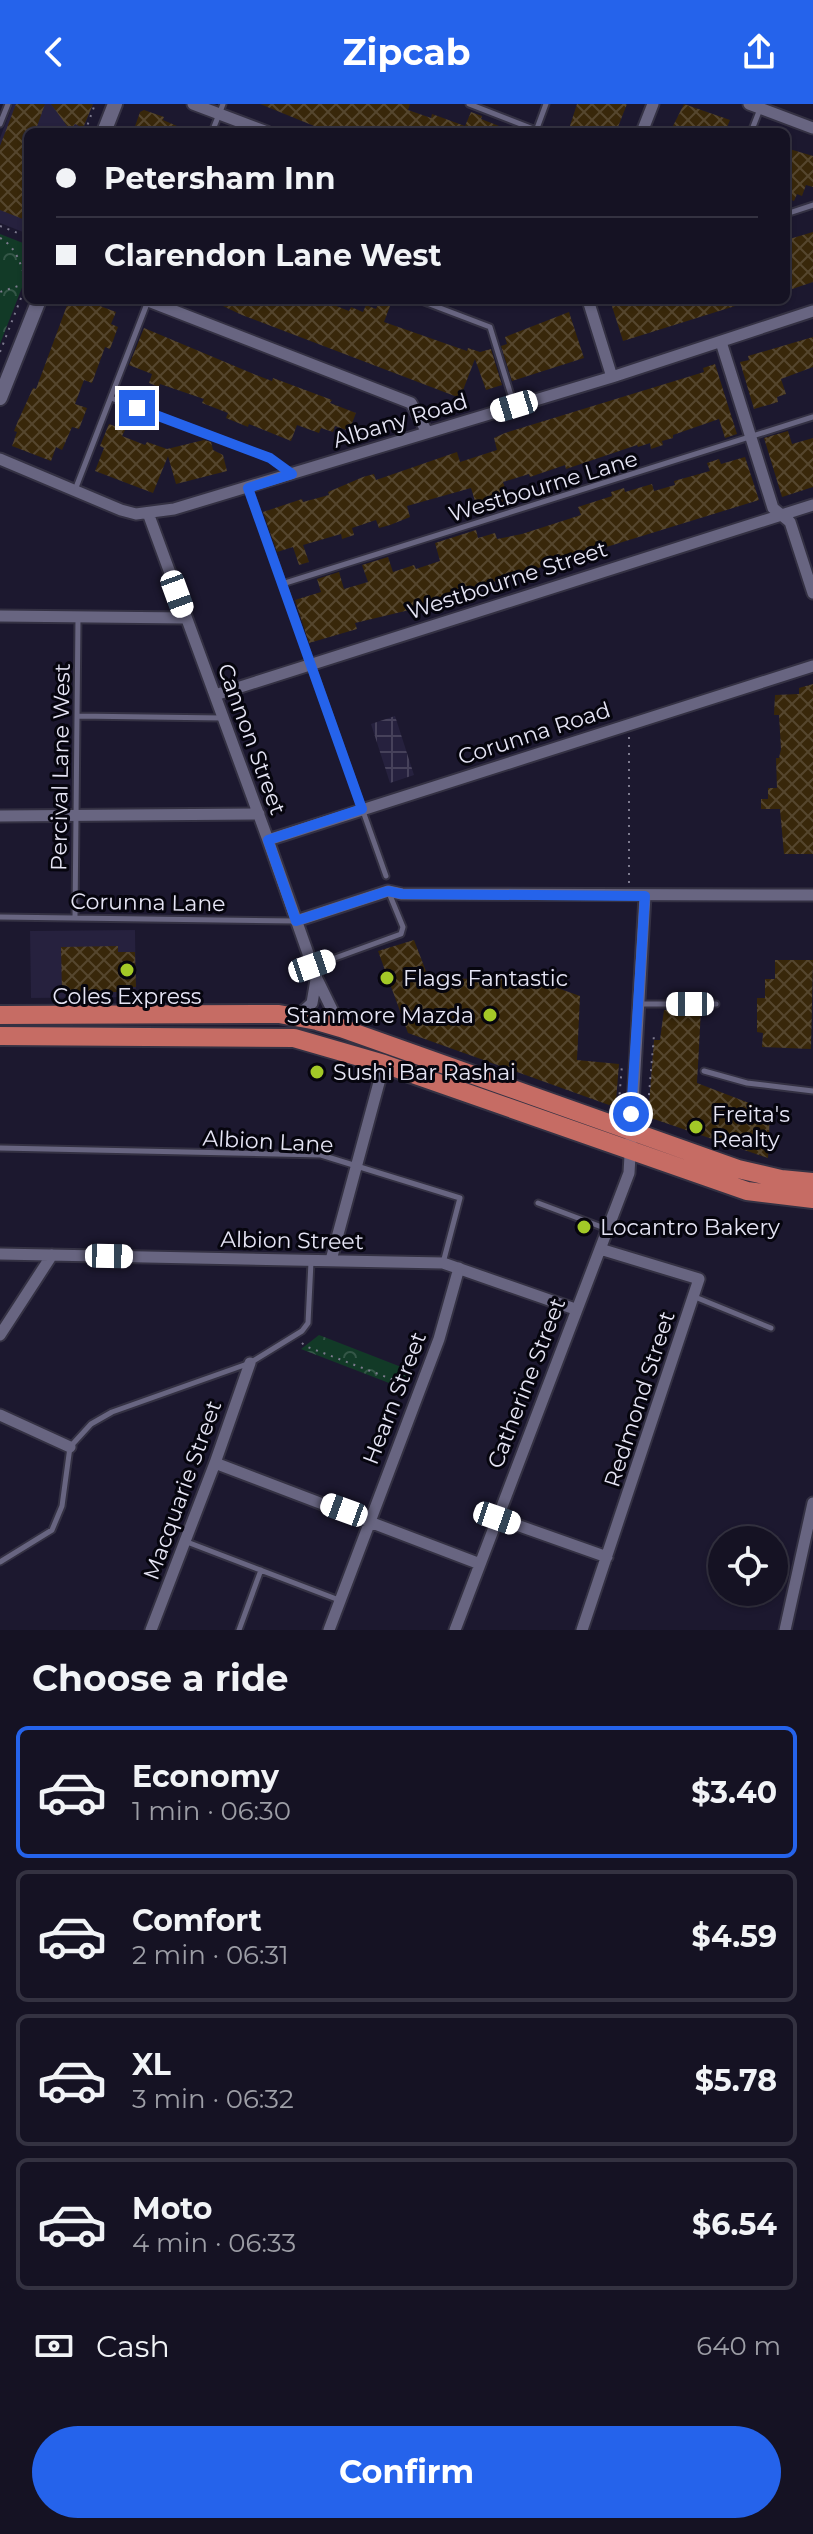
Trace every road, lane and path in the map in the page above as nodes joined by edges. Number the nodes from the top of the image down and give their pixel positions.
1 (8, 104) edge
2 (95, 104) edge
3 (115, 104) edge
4 (193, 104) edge
5 (469, 104) edge
6 (546, 104) edge
7 (653, 104) edge
8 (757, 105) edge
9 (221, 109) edge
10 (0, 124) edge
11 (86, 128) edge
12 (106, 128) edge
13 (214, 128) edge
14 (259, 128) edge
15 (529, 128) edge
16 (537, 128) edge
17 (644, 128) edge
18 (752, 128) edge
19 (813, 128) edge
20 (813, 205) edge
21 (790, 213) edge
22 (1, 226) edge
23 (0, 233) edge
24 (24, 235) edge
25 (0, 238) edge
26 (24, 272) edge
27 (24, 283) edge
28 (24, 291) edge
29 (0, 292) edge
30 (37, 304) edge
31 (146, 304) edge
32 (157, 304) edge
33 (430, 304) edge
34 (589, 304) edge
35 (813, 311) edge
36 (721, 342) junction
37 (0, 352) edge
38 (612, 377) junction
39 (0, 398) edge
40 (111, 398) junction
41 (514, 406) junction
42 (813, 417) edge
43 (427, 432) junction
44 (751, 437) junction
45 (0, 459) edge
46 (292, 474) junction
47 (248, 488) junction
48 (75, 491) junction
49 (813, 505) edge
50 (148, 513) junction
51 (782, 515) junction
52 (282, 584) junction
53 (813, 593) edge
54 (0, 616) edge
55 (78, 617) junction
56 (186, 618) junction
57 (310, 664) junction
58 (813, 666) edge
59 (215, 695) junction
60 (77, 716) junction
61 (222, 718) junction
62 (629, 724) junction
63 (362, 809) junction
64 (259, 814) junction
65 (0, 816) edge
66 (75, 817) junction
67 (268, 840) junction
68 (386, 876) dead end
69 (388, 891) junction
70 (813, 895) edge
71 (629, 896) junction
72 (645, 896) junction
73 (0, 917) edge
74 (75, 917) junction
75 (296, 921) junction
76 (312, 966) junction
77 (317, 979) junction
78 (639, 1004) junction
79 (716, 1004) dead end
80 (0, 1015) edge
81 (297, 1017) junction
82 (341, 1028) junction
83 (654, 1035) dead end
84 (0, 1036) edge
85 (384, 1064) junction
86 (621, 1067) dead end
87 (704, 1071) dead end
88 (813, 1091) edge
89 (610, 1106) dead end
90 (648, 1120) dead end
91 (631, 1140) junction
92 (0, 1148) edge
93 (357, 1165) junction
94 (813, 1182) edge
95 (813, 1199) edge
96 (538, 1203) dead end
97 (608, 1229) junction
98 (600, 1249) junction
99 (0, 1254) edge
100 (52, 1255) junction
101 (331, 1260) junction
102 (311, 1261) junction
103 (443, 1263) junction
104 (459, 1268) junction
105 (694, 1296) junction
106 (575, 1309) junction
107 (771, 1328) dead end
108 (0, 1335) edge
109 (296, 1335) junction
110 (250, 1363) junction
111 (419, 1389) junction
112 (0, 1415) edge
113 (70, 1447) junction
114 (215, 1463) junction
115 (813, 1503) edge
116 (497, 1518) junction
117 (369, 1520) junction
118 (185, 1541) junction
119 (607, 1557) junction
120 (0, 1562) edge
121 (480, 1564) junction
122 (261, 1570) junction
123 (339, 1600) junction
124 (151, 1630) edge
125 (239, 1630) edge
126 (329, 1630) edge
127 (455, 1630) edge
128 (582, 1630) edge
129 (785, 1630) edge

1 - 10 lane
2 - 11 path
3 - 12 street
4 - 9 street
5 - 15 lane
6 - 16 lane
7 - 17 street
8 - 18 lane
8 - 19 street
9 - 13 lane
9 - 14 street
20 - 21 lane
22 - 23 path
22 - 24 path
25 - 26 path
27 - 29 path
28 - 37 path
30 - 39 street
31 - 40 lane
32 - 43 street
33 - 41 lane
34 - 38 street
35 - 36 street, Albany Road
36 - 38 street, Albany Road
36 - 44 street
38 - 41 street, Albany Road
40 - 46 lane
40 - 48 lane
41 - 43 street, Albany Road
42 - 44 lane, Westbourne Lane
43 - 46 street, Albany Road
44 - 51 street
44 - 52 lane, Westbourne Lane
45 - 48 street, Albany Road
46 - 47 street, Albany Road
47 - 50 street, Albany Road
47 - 52 lane
48 - 50 street, Albany Road
49 - 51 street, Westbourne Street
50 - 56 street, Cannon Street
51 - 53 street
51 - 57 street, Westbourne Street
52 - 57 lane
54 - 55 street
55 - 56 street
55 - 60 lane, Percival Lane West
56 - 59 street, Cannon Street
57 - 59 street, Westbourne Street
57 - 63 lane
58 - 62 street, Corunna Road
59 - 61 street, Cannon Street
60 - 61 lane
60 - 66 lane, Percival Lane West
61 - 64 street, Cannon Street
62 - 63 street, Corunna Road
62 - 71 path
63 - 67 street, Corunna Road
63 - 68 lane
64 - 66 street
64 - 67 street, Cannon Street
65 - 66 street
66 - 74 lane, Percival Lane West
67 - 75 street, Cannon Street
69 - 71 street
69 - 75 street
69 - 76 lane
70 - 72 street
71 - 72 street
72 - 78 street, Catherine Street
73 - 74 lane, Corunna Lane
74 - 75 lane, Corunna Lane
75 - 76 street, Cannon Street
76 - 77 street, Cannon Street
77 - 81 street
77 - 82 street, Cannon Street
78 - 79 lane
78 - 91 street, Catherine Street
80 - 81 highway
81 - 82 highway
82 - 91 highway
83 - 90 path
84 - 85 highway
85 - 91 highway
85 - 93 street
86 - 89 path
87 - 88 lane
91 - 94 highway
91 - 95 highway
91 - 97 street, Catherine Street
92 - 93 lane, Albion Lane
93 - 101 street
93 - 103 lane, Albion Lane
96 - 97 lane
97 - 98 street, Catherine Street
98 - 105 street, Redmond Street
98 - 106 street, Catherine Street
99 - 100 street, Albion Street
100 - 102 street, Albion Street
100 - 108 street
101 - 102 street, Albion Street
101 - 103 street, Albion Street
102 - 109 lane
103 - 104 street, Albion Street
104 - 106 street, Albion Street
104 - 111 street, Hearn Street
105 - 107 lane
105 - 119 street, Redmond Street
106 - 116 street, Catherine Street
109 - 110 lane
109 - 111 path
110 - 113 lane
110 - 114 street, Macquarie Street
111 - 117 street, Hearn Street
112 - 113 street
113 - 120 lane
114 - 117 street
114 - 118 street, Macquarie Street
115 - 129 street
116 - 119 street
116 - 121 street, Catherine Street
117 - 121 street
117 - 123 street, Hearn Street
118 - 122 lane
118 - 124 street, Macquarie Street
119 - 128 street, Redmond Street
121 - 127 street, Catherine Street
122 - 123 lane
122 - 125 lane
123 - 126 street, Hearn Street

